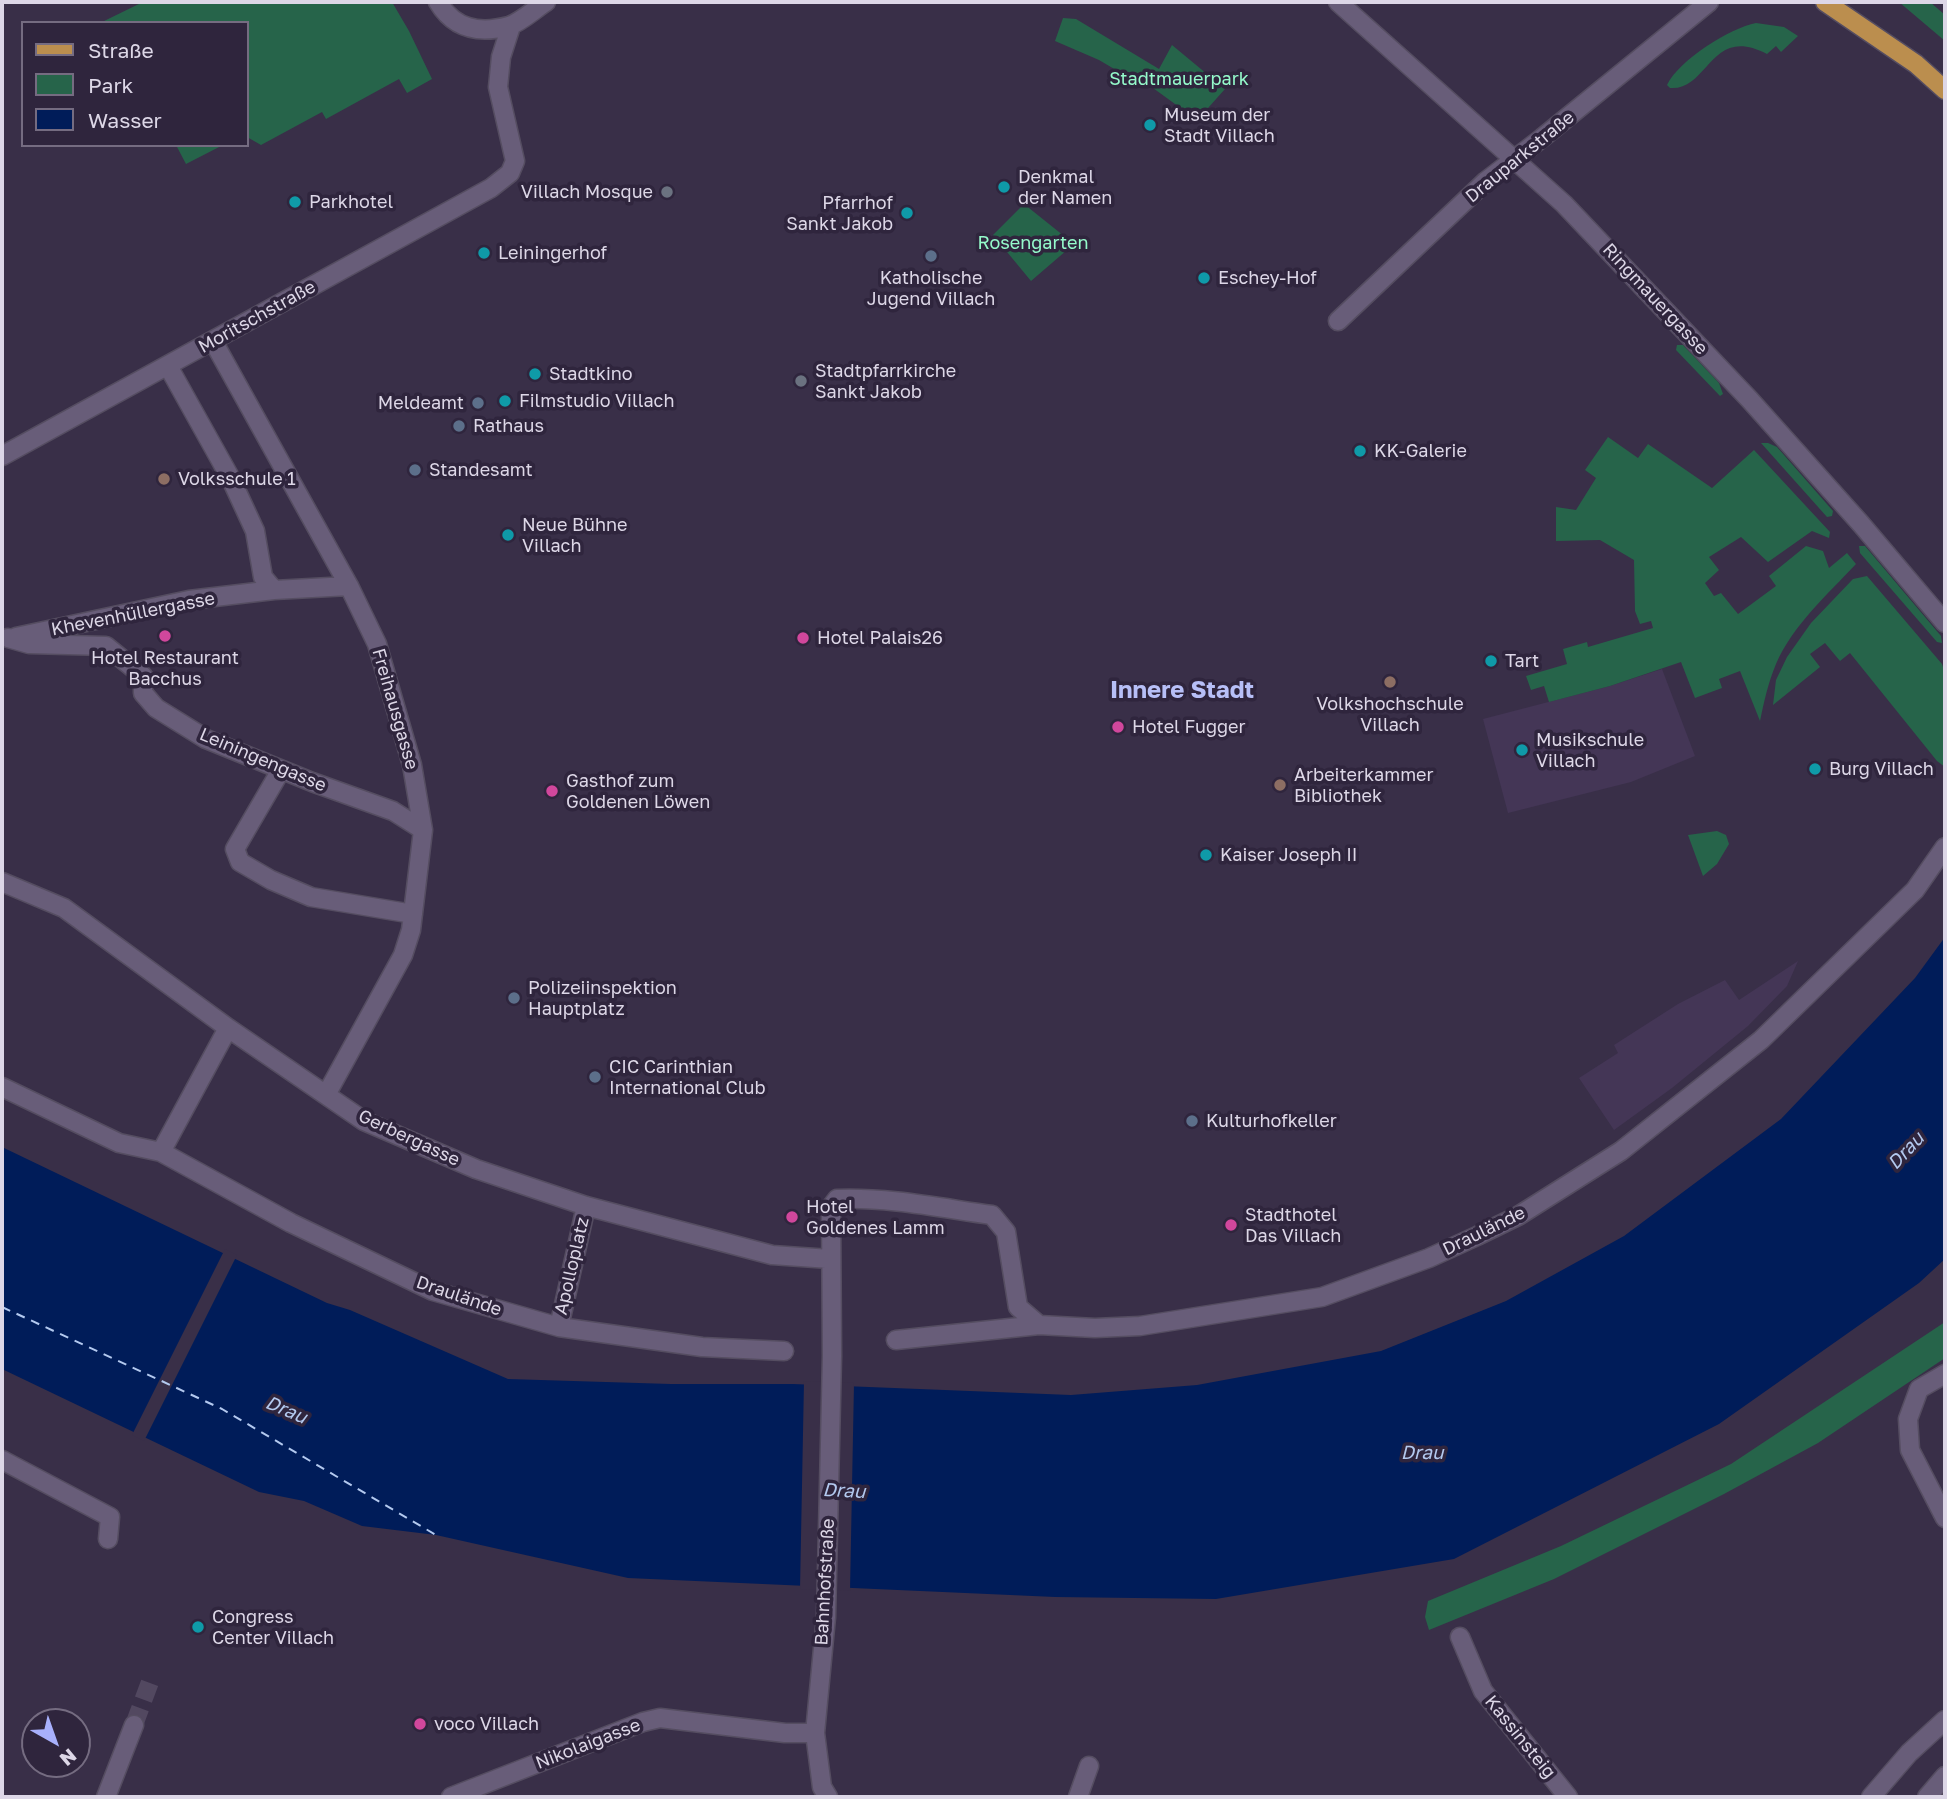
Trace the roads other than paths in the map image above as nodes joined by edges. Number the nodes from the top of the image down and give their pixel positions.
1 (438, 2) edge
2 (546, 2) edge
3 (1338, 2) edge
4 (1709, 2) edge
5 (1825, 2) edge
6 (511, 26) junction
7 (1945, 90) edge
8 (1514, 160) junction
9 (1338, 320) dead end
10 (214, 341) junction
11 (168, 366) junction
12 (2, 456) edge
13 (349, 586) junction
14 (274, 590) junction
15 (1945, 623) edge
16 (5, 638) edge
17 (281, 769) junction
18 (423, 830) junction
19 (1945, 847) edge
20 (2, 882) edge
21 (413, 914) junction
22 (228, 1028) junction
23 (2, 1087) edge
24 (326, 1095) junction
25 (161, 1152) junction
26 (586, 1206) junction
27 (830, 1259) junction
28 (1039, 1325) junction
29 (559, 1327) junction
30 (896, 1340) dead end
31 (784, 1351) dead end
32 (1945, 1374) edge
33 (2, 1460) edge
34 (1945, 1518) edge
35 (108, 1539) dead end
36 (1460, 1637) dead end
37 (1945, 1720) edge
38 (134, 1725) tunnel mouth
39 (815, 1733) junction
40 (1089, 1766) dead end
41 (1945, 1776) edge
42 (106, 1797) edge
43 (451, 1797) edge
44 (828, 1797) edge
45 (1078, 1797) edge
46 (1568, 1797) edge
47 (1871, 1797) edge
48 (1927, 1797) edge

1 - 6 street
2 - 6 street
3 - 8 street, Ringmauergasse
4 - 8 street, Drauparkstraße
5 - 7 main road
6 - 10 street, Moritschstraße
8 - 9 street, Drauparkstraße
8 - 15 street, Ringmauergasse
10 - 11 street, Moritschstraße
10 - 13 street, Freihausgasse
11 - 12 street, Moritschstraße
11 - 14 street
13 - 14 street, Khevenhüllergasse
13 - 18 street, Freihausgasse
14 - 16 street, Khevenhüllergasse
16 - 17 street, Leiningengasse
17 - 18 street, Leiningengasse
17 - 21 street
18 - 21 street, Freihausgasse
19 - 28 street, Draulände
20 - 22 street, Gerbergasse
21 - 24 street, Freihausgasse
22 - 24 street, Gerbergasse
22 - 25 street
23 - 25 street, Draulände
24 - 26 street, Gerbergasse
25 - 29 street, Draulände
26 - 27 street, Gerbergasse
26 - 29 street, Apolloplatz
27 - 28 street, Bahnhofstraße
27 - 39 street, Bahnhofstraße
28 - 30 street, Draulände
29 - 31 street, Draulände
32 - 34 street
33 - 35 street
36 - 46 street, Kassinsteig
37 - 47 street
38 - 42 street
39 - 43 street, Nikolaigasse
39 - 44 street, Bahnhofstraße
40 - 45 street
41 - 48 street

